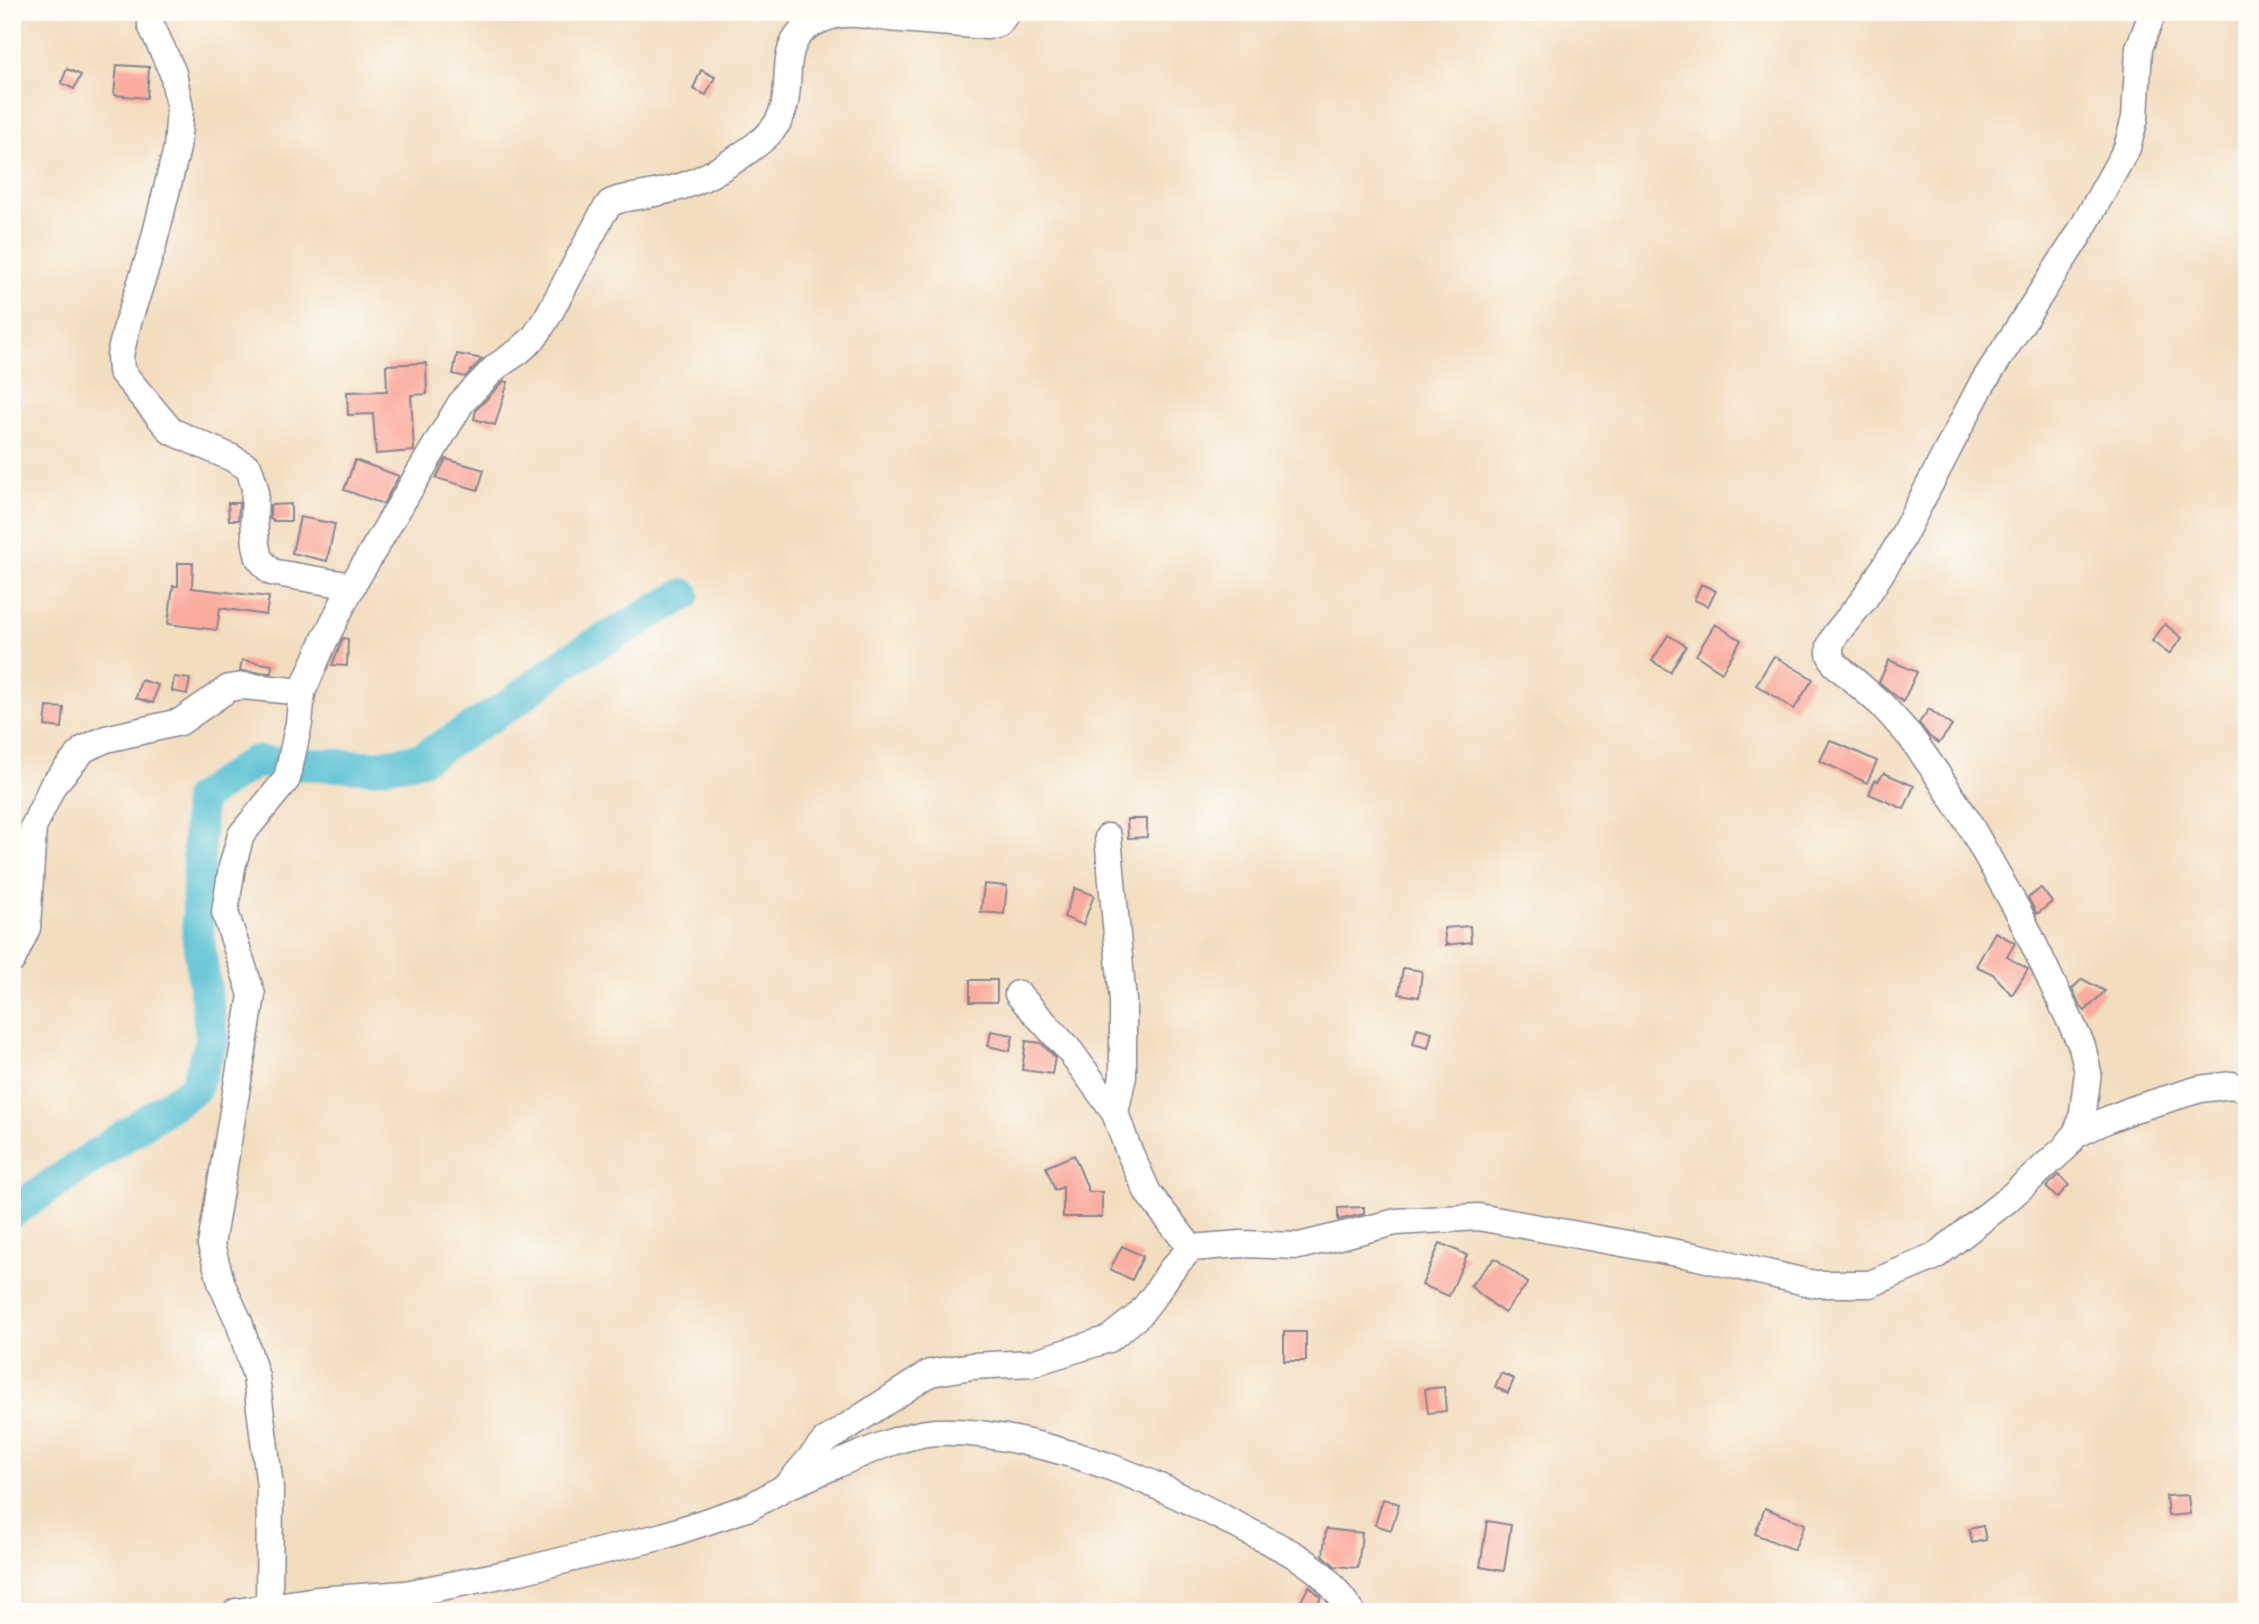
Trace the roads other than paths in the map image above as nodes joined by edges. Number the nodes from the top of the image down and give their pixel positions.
1 (1007, 12) edge
2 (2153, 12) edge
3 (151, 25) dead end
4 (352, 586) junction
5 (302, 692) junction
6 (1108, 837) dead end
7 (12, 960) edge
8 (1018, 994) dead end
9 (2247, 1090) edge
10 (1115, 1113) junction
11 (2075, 1135) junction
12 (1191, 1248) junction
13 (787, 1486) junction
14 (269, 1607) junction
15 (236, 1612) edge
16 (1352, 1612) edge

1 - 4 street
2 - 11 street
3 - 4 street
4 - 5 street
5 - 7 street
5 - 14 street
6 - 10 street
8 - 10 street
9 - 11 street
10 - 12 street
11 - 12 street
12 - 13 street
13 - 14 street
13 - 16 street
14 - 15 street

